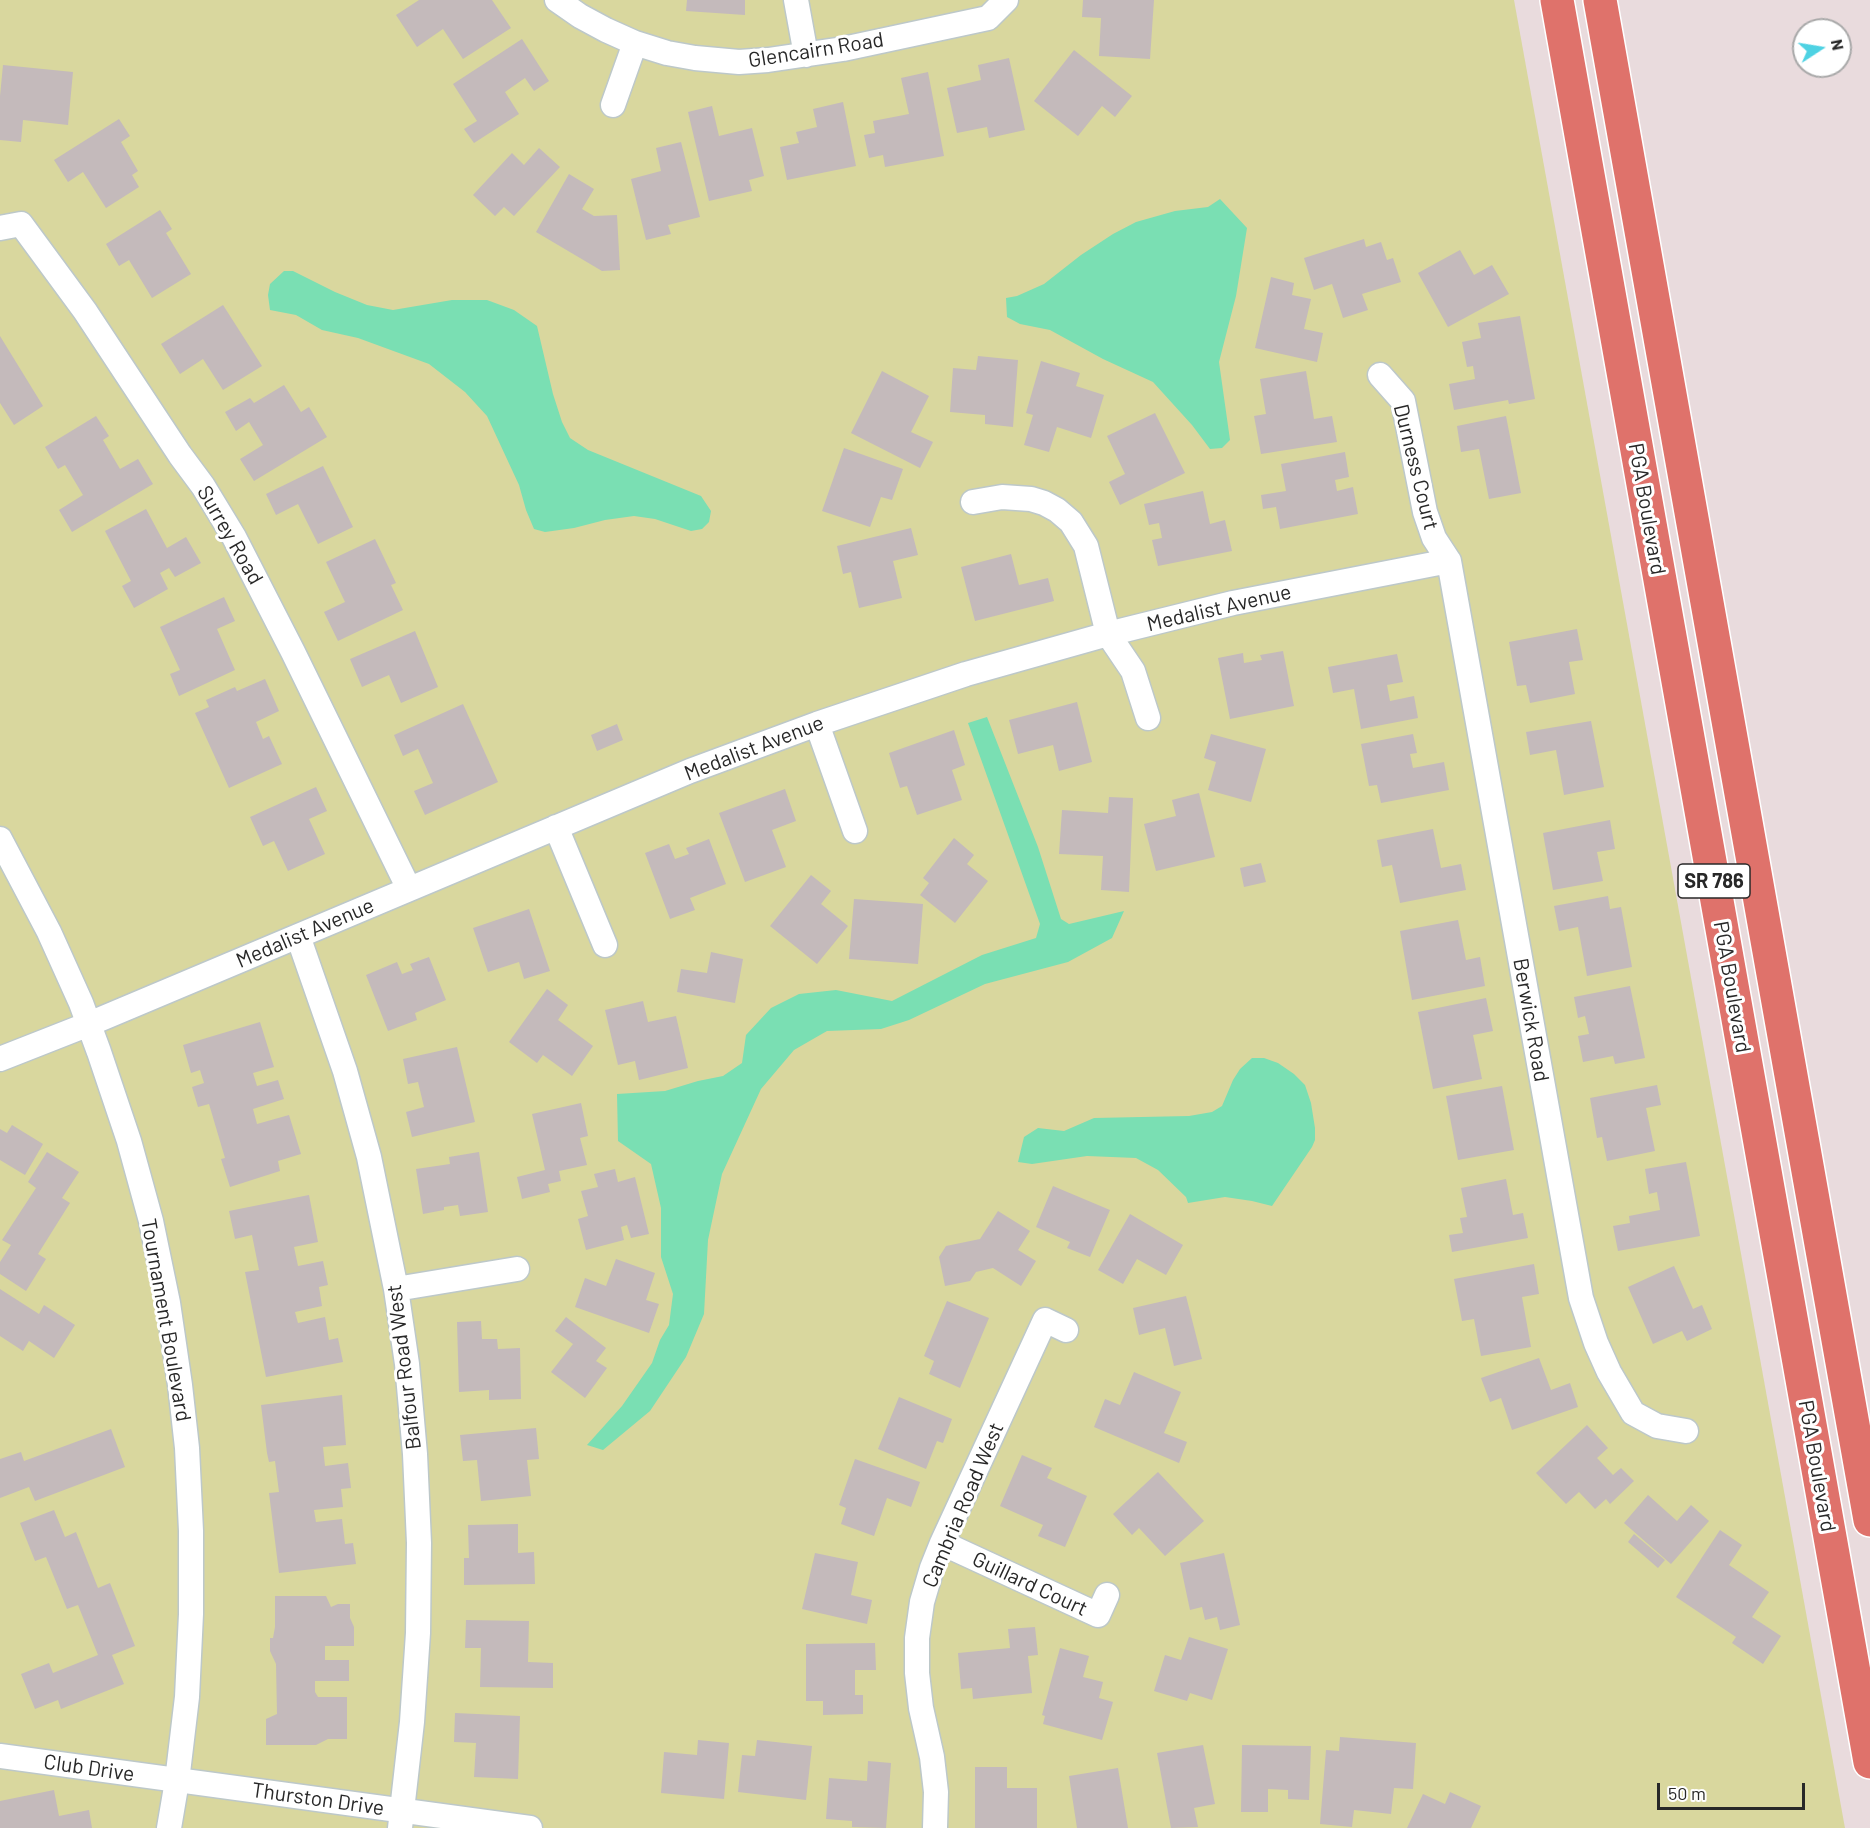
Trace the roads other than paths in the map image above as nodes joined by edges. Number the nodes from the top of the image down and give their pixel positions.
1 (557, 0) edge
2 (796, 0) edge
3 (1006, 0) edge
4 (1557, 0) edge
5 (1600, 0) edge
6 (635, 43) junction
7 (806, 55) junction
8 (613, 105) dead end
9 (0, 228) edge
10 (1380, 375) dead end
11 (973, 502) dead end
12 (1449, 561) junction
13 (1108, 634) junction
14 (1148, 718) dead end
15 (817, 724) junction
16 (556, 827) junction
17 (855, 831) dead end
18 (0, 839) edge
19 (409, 889) junction
20 (298, 936) junction
21 (605, 945) dead end
22 (89, 1024) junction
23 (0, 1059) edge
24 (517, 1269) dead end
25 (396, 1289) junction
26 (1066, 1330) dead end
27 (1686, 1431) dead end
28 (1870, 1520) edge
29 (942, 1543) junction
30 (1107, 1595) dead end
31 (0, 1756) edge
32 (1870, 1762) edge
33 (177, 1780) junction
34 (401, 1819) edge
35 (169, 1828) edge
36 (530, 1828) edge
37 (935, 1828) edge

1 - 6 street, Glencairn Road
2 - 7 street
3 - 7 street, Glencairn Road
4 - 32 main road, PGA Boulevard / SR 786
5 - 28 main road, PGA Boulevard / SR 786
6 - 7 street, Glencairn Road
6 - 8 street
9 - 19 street, Surrey Road
10 - 12 street, Durness Court
11 - 13 street
12 - 13 street, Medalist Avenue
12 - 27 street, Berwick Road
13 - 14 street
13 - 15 street, Medalist Avenue
15 - 16 street, Medalist Avenue
15 - 17 street
16 - 19 street, Medalist Avenue
16 - 21 street
18 - 22 street, Tournament Boulevard
19 - 20 street, Medalist Avenue
20 - 22 street, Medalist Avenue
20 - 25 street, Balfour Road West
22 - 23 street
22 - 33 street, Tournament Boulevard
24 - 25 street
25 - 34 street, Balfour Road West
26 - 29 street, Cambria Road West
29 - 30 street, Guillard Court
29 - 37 street, Cambria Road West
31 - 33 street, Club Drive
33 - 34 street, Thurston Drive
33 - 35 street, Tournament Boulevard
34 - 36 street, Thurston Drive

